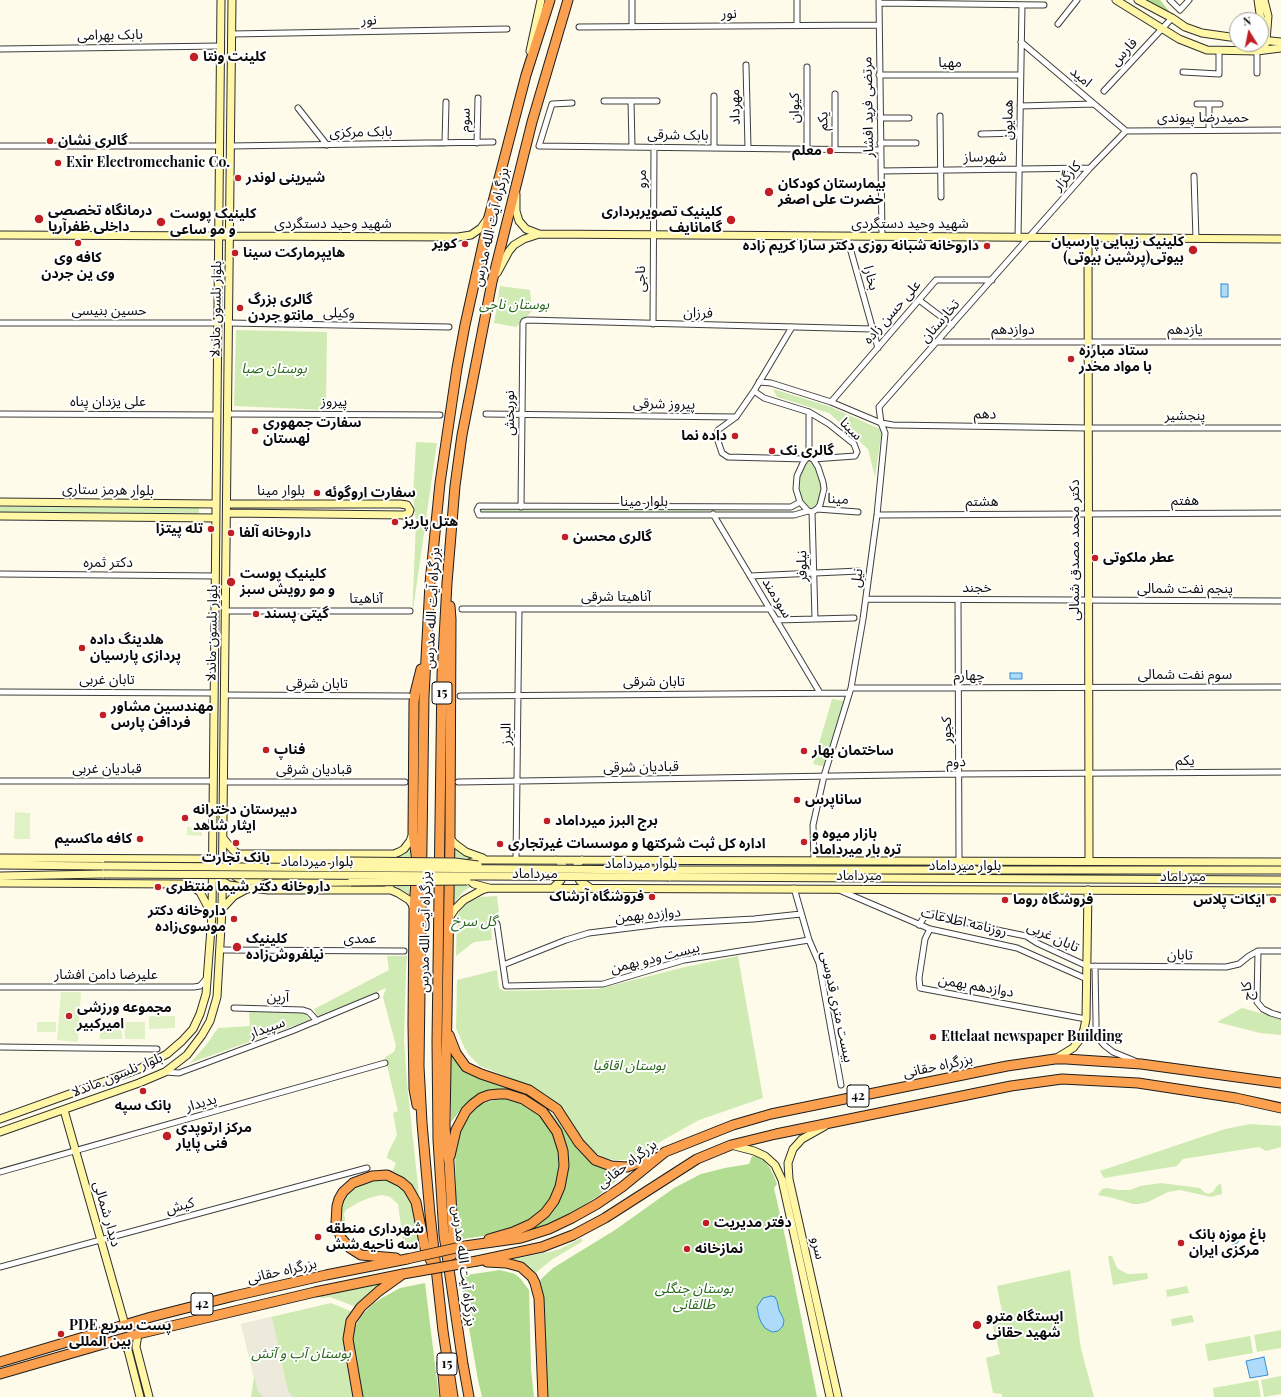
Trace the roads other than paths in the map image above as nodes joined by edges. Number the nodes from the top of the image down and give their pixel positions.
1 (221, 0) edge
2 (232, 0) edge
3 (541, 0) edge
4 (550, 0) edge
5 (568, 0) edge
6 (632, 0) edge
7 (797, 0) edge
8 (1077, 0) edge
9 (1116, 0) edge
10 (1138, 0) edge
11 (1170, 0) edge
12 (1189, 0) edge
13 (1258, 0) edge
14 (1264, 0) edge
15 (879, 2) edge
16 (1022, 5) junction
17 (1044, 5) dead end
18 (1260, 12) edge
19 (1267, 12) edge
20 (1172, 18) junction
21 (1058, 24) dead end
22 (879, 25) junction
23 (797, 26) junction
24 (579, 27) dead end
25 (632, 27) junction
26 (507, 29) dead end
27 (1162, 29) junction
28 (232, 34) junction
29 (1229, 37) edge
30 (1269, 41) edge
31 (1021, 42) junction
32 (1281, 42) edge
33 (221, 46) junction
34 (1281, 48) edge
35 (0, 49) edge
36 (1269, 49) edge
37 (1219, 50) junction
38 (1229, 50) edge
39 (1260, 52) edge
40 (746, 65) dead end
41 (807, 67) dead end
42 (1183, 72) dead end
43 (1257, 73) dead end
44 (880, 74) junction
45 (1020, 75) junction
46 (524, 84) junction
47 (1104, 91) dead end
48 (836, 94) dead end
49 (714, 96) dead end
50 (478, 98) dead end
51 (604, 101) dead end
52 (630, 101) junction
53 (657, 101) dead end
54 (446, 102) dead end
55 (572, 103) dead end
56 (1094, 104) junction
57 (1197, 104) dead end
58 (1209, 104) junction
59 (1220, 104) dead end
60 (1020, 106) junction
61 (298, 108) dead end
62 (940, 116) dead end
63 (880, 118) junction
64 (910, 118) dead end
65 (1209, 130) junction
66 (1281, 130) edge
67 (1126, 131) junction
68 (1020, 133) junction
69 (981, 134) dead end
70 (493, 142) dead end
71 (445, 143) junction
72 (477, 143) junction
73 (880, 143) junction
74 (916, 143) dead end
75 (327, 145) junction
76 (0, 146) edge
77 (220, 146) junction
78 (230, 146) junction
79 (632, 147) junction
80 (654, 147) junction
81 (714, 148) junction
82 (748, 148) junction
83 (807, 149) junction
84 (835, 149) junction
85 (880, 150) junction
86 (1090, 168) junction
87 (1019, 169) junction
88 (881, 170) junction
89 (940, 170) junction
90 (1194, 176) dead end
91 (515, 185) junction
92 (941, 197) dead end
93 (489, 217) junction
94 (539, 234) junction
95 (0, 235) edge
96 (653, 235) junction
97 (219, 236) junction
98 (230, 236) junction
99 (847, 237) junction
100 (882, 237) junction
101 (1018, 238) junction
102 (1028, 238) junction
103 (1088, 238) junction
104 (1196, 239) junction
105 (1281, 239) edge
106 (992, 280) junction
107 (492, 282) junction
108 (919, 300) junction
109 (524, 321) joint
110 (0, 323) edge
111 (218, 323) junction
112 (229, 323) junction
113 (653, 324) junction
114 (952, 326) junction
115 (449, 327) dead end
116 (792, 327) junction
117 (872, 329) junction
118 (938, 342) junction
119 (1088, 342) junction
120 (1281, 342) edge
121 (878, 348) junction
122 (759, 382) junction
123 (754, 391) junction
124 (831, 402) junction
125 (809, 412) junction
126 (0, 414) edge
127 (228, 414) junction
128 (486, 414) dead end
129 (217, 415) junction
130 (440, 415) dead end
131 (522, 415) junction
132 (736, 417) junction
133 (881, 423) junction
134 (1088, 428) junction
135 (1281, 428) edge
136 (216, 455) junction
137 (227, 455) junction
138 (809, 458) junction
139 (0, 502) edge
140 (800, 502) junction
141 (201, 504) junction
142 (216, 504) junction
143 (227, 504) junction
144 (237, 504) junction
145 (521, 506) junction
146 (812, 511) junction
147 (858, 512) dead end
148 (227, 513) junction
149 (236, 513) junction
150 (1281, 513) edge
151 (713, 514) junction
152 (1088, 514) junction
153 (877, 515) junction
154 (0, 516) edge
155 (200, 518) junction
156 (216, 518) junction
157 (859, 571) dead end
158 (814, 573) junction
159 (0, 574) edge
160 (215, 576) junction
161 (750, 576) junction
162 (447, 583) junction
163 (866, 599) junction
164 (958, 600) junction
165 (1088, 600) junction
166 (1281, 601) edge
167 (462, 609) dead end
168 (519, 609) junction
169 (770, 609) junction
170 (226, 611) junction
171 (410, 611) dead end
172 (854, 618) dead end
173 (815, 619) junction
174 (776, 620) junction
175 (426, 654) junction
176 (1088, 687) junction
177 (1281, 687) edge
178 (959, 688) junction
179 (850, 691) junction
180 (0, 692) edge
181 (214, 693) junction
182 (820, 693) junction
183 (225, 695) junction
184 (518, 695) junction
185 (408, 696) dead end
186 (460, 696) dead end
187 (1281, 772) edge
188 (1088, 773) junction
189 (959, 774) junction
190 (824, 776) junction
191 (0, 781) edge
192 (213, 781) junction
193 (517, 781) junction
194 (224, 782) junction
195 (405, 782) dead end
196 (458, 782) dead end
197 (413, 833) junction
198 (223, 838) junction
199 (450, 838) junction
200 (238, 854) junction
201 (0, 858) edge
202 (170, 859) junction
203 (212, 859) junction
204 (247, 860) junction
205 (489, 860) junction
206 (516, 860) junction
207 (556, 860) junction
208 (582, 860) junction
209 (814, 861) junction
210 (957, 861) junction
211 (1089, 862) junction
212 (1281, 862) edge
213 (0, 865) edge
214 (502, 868) junction
215 (909, 870) junction
216 (1281, 870) edge
217 (212, 872) junction
218 (0, 876) edge
219 (503, 877) junction
220 (1003, 879) junction
221 (1166, 879) junction
222 (1281, 880) edge
223 (223, 882) junction
224 (0, 883) edge
225 (168, 884) junction
226 (554, 887) junction
227 (590, 887) junction
228 (250, 888) junction
229 (489, 888) junction
230 (794, 888) junction
231 (835, 888) junction
232 (212, 889) junction
233 (1024, 889) junction
234 (223, 890) junction
235 (391, 890) junction
236 (1088, 890) junction
237 (1122, 890) junction
238 (1281, 890) edge
239 (222, 910) junction
240 (414, 910) junction
241 (801, 914) junction
242 (212, 915) junction
243 (449, 918) junction
244 (497, 924) dead end
245 (919, 925) junction
246 (930, 929) junction
247 (810, 940) junction
248 (220, 950) junction
249 (404, 951) dead end
250 (1258, 951) junction
251 (1281, 951) edge
252 (503, 964) junction
253 (1087, 966) junction
254 (1095, 966) junction
255 (207, 978) junction
256 (1087, 979) junction
257 (0, 986) edge
258 (376, 996) dead end
259 (234, 1008) dead end
260 (447, 1012) junction
261 (1281, 1016) edge
262 (1086, 1019) junction
263 (317, 1021) junction
264 (0, 1047) edge
265 (157, 1049) dead end
266 (1055, 1059) junction
267 (384, 1063) dead end
268 (1141, 1064) junction
269 (165, 1072) junction
270 (1281, 1083) edge
271 (841, 1085) dead end
272 (1281, 1108) edge
273 (64, 1110) junction
274 (0, 1119) edge
275 (422, 1123) junction
276 (829, 1123) junction
277 (0, 1132) edge
278 (731, 1145) junction
279 (75, 1151) junction
280 (666, 1152) junction
281 (449, 1162) junction
282 (367, 1168) dead end
283 (0, 1172) edge
284 (440, 1184) junction
285 (101, 1240) junction
286 (465, 1246) junction
287 (407, 1259) junction
288 (477, 1261) junction
289 (0, 1267) edge
290 (403, 1274) junction
291 (437, 1276) junction
292 (451, 1284) junction
293 (125, 1325) junction
294 (443, 1331) junction
295 (138, 1334) junction
296 (119, 1340) junction
297 (0, 1362) edge
298 (463, 1364) junction
299 (0, 1374) edge
300 (140, 1397) edge
301 (149, 1397) edge
302 (358, 1397) edge
303 (445, 1397) edge
304 (453, 1397) edge
305 (469, 1397) edge
306 (474, 1397) edge
307 (543, 1397) edge
308 (830, 1397) edge
309 (838, 1397) edge

1 - 33 main road, بلوار نلسون ماندلا
2 - 28 main road, بلوار نلسون ماندلا
3 - 46 main road
4 - 46 highway, بزرگراه آیت الله مدرس / 15
5 - 91 highway, بزرگراه آیت الله مدرس / 15
6 - 25 street
7 - 23 street
8 - 21 street
9 - 27 main road
10 - 20 main road
11 - 12 street
13 - 18 main road
14 - 19 main road
15 - 16 street
15 - 22 street, مرتضی فرید افشار
16 - 17 street
16 - 31 street, همایون
20 - 27 street, فارس
20 - 29 main road
22 - 23 street, نور
22 - 44 street, مرتضی فرید افشار
23 - 25 street, نور
24 - 25 street, نور
26 - 28 street, نور
27 - 37 main road
27 - 47 street, فارس
28 - 78 main road, بلوار نلسون ماندلا
30 - 32 main road
31 - 45 street, همایون
31 - 56 street, امید
33 - 35 street, بابک بهرامی
33 - 77 main road, بلوار نلسون ماندلا
34 - 36 main road
37 - 38 main road
37 - 42 street
39 - 43 street
40 - 82 street, مهرداد
41 - 83 street, کیوان
44 - 45 street, مهیا
44 - 63 street, مرتضی فرید افشار
45 - 60 street, همایون
46 - 93 highway, بزرگراه آیت الله مدرس / 15
48 - 84 street, یکم
49 - 81 street
50 - 72 street, سوم
51 - 52 street
52 - 53 street
52 - 79 street
54 - 71 street
55 - 79 street, بابک شرقی
56 - 60 street
56 - 67 street, امید
57 - 58 street
58 - 59 street
58 - 65 street
60 - 68 street, همایون
61 - 75 street
62 - 89 street
63 - 64 street
63 - 73 street, مرتضی فرید افشار
65 - 66 street, حمیدرضا پیوندی
65 - 67 street, حمیدرضا پیوندی
67 - 86 street, کارگزار
68 - 69 street
68 - 87 street, همایون
70 - 72 street, بابک مرکزی
71 - 72 street, بابک مرکزی
71 - 75 street, بابک مرکزی
73 - 74 street
73 - 85 street, مرتضی فرید افشار
75 - 78 street, بابک مرکزی
76 - 77 street
77 - 97 main road, بلوار نلسون ماندلا
78 - 98 main road, بلوار نلسون ماندلا
79 - 80 street, بابک شرقی
80 - 81 street, بابک شرقی
80 - 96 street, مرو
81 - 82 street, بابک شرقی
82 - 83 street, بابک شرقی
83 - 84 street, بابک شرقی
84 - 85 street, بابک شرقی
85 - 88 street, مرتضی فرید افشار
86 - 87 street, شهرساز
86 - 102 street, کارگزار
87 - 89 street, شهرساز
87 - 101 street, همایون
88 - 89 street, شهرساز
88 - 100 street, مرتضی فرید افشار
89 - 92 street
90 - 104 street
91 - 94 main road, شهید وحید دستگردی
91 - 107 highway, بزرگراه آیت الله مدرس / 15
93 - 98 main road, شهید وحید دستگردی
93 - 175 highway, بزرگراه آیت الله مدرس / 15
94 - 96 main road, شهید وحید دستگردی
94 - 107 main road, شهید وحید دستگردی
95 - 97 main road, شهید وحید دستگردی
96 - 99 main road, شهید وحید دستگردی
96 - 113 street, ناجی
97 - 98 main road, شهید وحید دستگردی
97 - 111 main road, بلوار نلسون ماندلا
98 - 112 main road, بلوار نلسون ماندلا
99 - 100 main road, شهید وحید دستگردی
99 - 117 street, بخارا
100 - 101 main road, شهید وحید دستگردی
101 - 102 main road, شهید وحید دستگردی
102 - 103 main road, شهید وحید دستگردی
102 - 106 street, تخارستان
103 - 104 main road, شهید وحید دستگردی
103 - 119 main road, دکتر محمد مصدق شمالی
104 - 105 main road, شهید وحید دستگردی
106 - 108 street, علی حسن زاده
106 - 114 street, تخارستان
107 - 162 highway, بزرگراه آیت الله مدرس / 15
108 - 114 street
108 - 121 street, علی حسن زاده
109 - 113 street, فرزان
109 - 131 street, نوربخش
110 - 111 street, حسین بنیسی
111 - 129 main road, بلوار نلسون ماندلا
112 - 115 street, وكيلی
112 - 127 main road, بلوار نلسون ماندلا
113 - 116 street, فرزان
114 - 118 street, تخارستان
116 - 117 street, فرزان
116 - 122 street
117 - 121 street, بخارا
118 - 119 street, دوازدهم
118 - 133 street, تخارستان
119 - 120 street, یازدهم
119 - 134 main road, دکتر محمد مصدق شمالی
121 - 124 street, علی حسن زاده
122 - 123 street
122 - 124 street
123 - 125 street
123 - 132 street
124 - 133 street
125 - 138 street
125 - 138 street, سینا
126 - 129 street, علی یزدان پناه
127 - 130 street, پیروز
127 - 137 main road, بلوار نلسون ماندلا
128 - 131 street, پیروز شرقی
129 - 136 main road, بلوار نلسون ماندلا
131 - 132 street, پیروز شرقی
131 - 145 street, نوربخش
132 - 138 street, سینا
133 - 134 street, دهم
133 - 153 street, نیل
134 - 135 street, پنجشیر
134 - 152 main road, دکتر محمد مصدق شمالی
136 - 137 main road
136 - 142 main road, بلوار نلسون ماندلا
137 - 143 main road, بلوار نلسون ماندلا
138 - 140 street
138 - 146 street, نیلوفر
139 - 141 main road, بلوار هرمز ستاری
140 - 145 street, بلوار مینا
140 - 146 street
141 - 142 main road, بلوار هرمز ستاری
141 - 155 main road
142 - 156 main road, بلوار نلسون ماندلا
143 - 144 main road, بلوار مینا
143 - 148 main road, بلوار نلسون ماندلا
144 - 149 main road
144 - 149 main road, بلوار مینا
145 - 151 street, بلوار مینا
146 - 147 street, مینا
146 - 151 street, بلوار مینا
146 - 158 street, نیلوفر
148 - 149 main road, بلوار مینا
148 - 170 main road, بلوار نلسون ماندلا
150 - 152 street, هفتم
151 - 161 street, سودمند
152 - 153 street, هشتم
152 - 165 main road, دکتر محمد مصدق شمالی
153 - 163 street, نیل
154 - 155 main road, بلوار هرمز ستاری
155 - 156 main road, بلوار هرمز ستاری
156 - 160 main road, بلوار نلسون ماندلا
157 - 158 street
158 - 161 street
158 - 173 street, نیلوفر
159 - 160 street, دکتر ثمره
160 - 181 main road, بلوار نلسون ماندلا
161 - 169 street, سودمند
162 - 199 highway
162 - 284 highway, بزرگراه آیت الله مدرس / 15
163 - 164 street, خجند
163 - 179 street, نیل
164 - 165 street, خجند
164 - 178 street, کجور
165 - 166 street, پنجم نفت شمالی
165 - 176 main road, دکتر محمد مصدق شمالی
167 - 168 street, آناهیتا شرقی
168 - 169 street, آناهیتا شرقی
168 - 184 street, البرز
169 - 174 street, سودمند
170 - 171 street, آناهیتا
170 - 183 main road, بلوار نلسون ماندلا
172 - 173 street
173 - 174 street
174 - 182 street, سودمند
175 - 197 highway
175 - 275 highway, بزرگراه آیت الله مدرس / 15
176 - 177 street, سوم نفت شمالی
176 - 178 street, چهارم
176 - 188 main road, دکتر محمد مصدق شمالی
178 - 179 street, چهارم
178 - 189 street, کجور
179 - 182 street, تابان شرقی
179 - 190 street, نیل
180 - 181 street, تابان غربی
181 - 192 main road, بلوار نلسون ماندلا
182 - 184 street, تابان شرقی
183 - 185 street, تابان شرقی
183 - 194 main road, بلوار نلسون ماندلا
184 - 186 street, تابان شرقی
184 - 193 street, البرز
187 - 188 street, یکم
188 - 189 street, دوم
188 - 211 main road, دکتر محمد مصدق شمالی
189 - 190 street, دوم
189 - 210 street, کجور
190 - 193 street, قبادیان شرقی
190 - 209 street, نیل
191 - 192 street, قبادیان غربی
192 - 203 main road, بلوار نلسون ماندلا
193 - 196 street, قبادیان شرقی
193 - 206 street, البرز
194 - 195 street, قبادیان شرقی
194 - 198 main road, بلوار نلسون ماندلا
197 - 200 main road
197 - 240 highway
198 - 200 main road
198 - 223 main road, بلوار نلسون ماندلا
199 - 205 main road
199 - 243 highway
200 - 204 main road
201 - 202 main road
202 - 203 main road
202 - 225 main road
203 - 217 main road, بلوار نلسون ماندلا
204 - 214 main road, bridge
204 - 235 main road
205 - 206 main road, میرداماد
205 - 229 main road
206 - 207 main road, میرداماد
207 - 208 main road, میرداماد
207 - 226 main road
208 - 209 main road, میرداماد
208 - 227 main road
209 - 210 main road, میرداماد
210 - 211 main road, میرداماد
210 - 215 main road
211 - 212 main road, میرداماد
213 - 214 main road, بلوار میرداماد, bridge
214 - 215 main road, بلوار میرداماد, bridge
215 - 216 main road, بلوار میرداماد
217 - 223 main road
217 - 232 main road, بلوار نلسون ماندلا
218 - 219 main road, بلوار میرداماد, bridge
219 - 220 main road, بلوار میرداماد, bridge
219 - 228 main road, bridge
220 - 221 main road, بلوار میرداماد
220 - 233 main road
221 - 222 main road, بلوار میرداماد
221 - 237 main road
223 - 228 main road
223 - 234 main road, بلوار نلسون ماندلا
224 - 225 main road
225 - 242 main road
226 - 227 main road, میرداماد
226 - 229 main road, میرداماد
227 - 230 main road, میرداماد
228 - 235 main road
228 - 239 main road
229 - 243 main road, میرداماد
230 - 231 main road, میرداماد
230 - 241 street, بیست متری قدوسی
231 - 233 main road, میرداماد
231 - 245 street, روزنامه اطلاعات
232 - 234 main road
232 - 242 main road, بلوار نلسون ماندلا
233 - 236 main road, میرداماد
234 - 239 main road, بلوار نلسون ماندلا
235 - 240 main road
236 - 237 main road, میرداماد
236 - 253 main road
237 - 238 main road, میرداماد
239 - 248 main road, بلوار نلسون ماندلا
240 - 275 highway
241 - 247 street, بیست متری قدوسی
241 - 252 street, دوازده بهمن
242 - 255 main road, بلوار نلسون ماندلا
243 - 260 highway
244 - 252 street
245 - 246 street, روزنامه اطلاعات
245 - 253 street, تابان غربی
246 - 256 street, روزنامه اطلاعات
246 - 262 street, دوازدهم بهمن
247 - 252 street, بیست ودو بهمن
247 - 271 street, بیست متری قدوسی
248 - 249 street, عمدی
248 - 269 main road, بلوار نلسون ماندلا
250 - 251 street
250 - 254 street, تابان
250 - 261 street, کاج
253 - 254 street, تابان
253 - 256 main road
254 - 268 street
255 - 257 street, علیرضا دامن افشار
255 - 274 main road, بلوار نلسون ماندلا
256 - 262 main road
258 - 263 street, سپیدار
259 - 263 street, آرین
260 - 280 highway
260 - 281 highway
262 - 266 main road
263 - 269 street, سپیدار
264 - 265 street
266 - 268 highway, بزرگراه حقانی / 42
266 - 280 highway, بزرگراه حقانی / 42
267 - 279 street, پدیدار
268 - 270 highway, بزرگراه حقانی / 42
269 - 273 main road, بلوار نلسون ماندلا
272 - 276 highway, 42
273 - 277 main road, بلوار نلسون ماندلا
273 - 279 main road, دیدار شمالی
275 - 291 highway, بزرگراه آیت الله مدرس / 15
276 - 278 highway, بزرگراه حقانی / 42
276 - 309 main road, سرو
278 - 288 highway, بزرگراه حقانی / 42
278 - 308 main road, سرو
279 - 283 street, پدیدار
279 - 285 main road, دیدار شمالی
280 - 286 highway, بزرگراه حقانی / 42
281 - 284 highway
281 - 286 highway
281 - 292 highway
282 - 285 street, کیش
284 - 292 highway, بزرگراه آیت الله مدرس / 15
285 - 289 street, کیش
285 - 293 main road, دیدار شمالی
286 - 287 highway, بزرگراه حقانی / 42, bridge
287 - 291 highway
287 - 293 highway, بزرگراه حقانی / 42
288 - 290 highway, بزرگراه حقانی / 42, bridge
288 - 307 highway
290 - 295 highway, بزرگراه حقانی / 42
290 - 302 highway
291 - 294 highway, بزرگراه آیت الله مدرس / 15
292 - 298 highway, بزرگراه آیت الله مدرس / 15
293 - 297 highway, بزرگراه حقانی / 42
294 - 303 highway
294 - 304 highway, بزرگراه آیت الله مدرس / 15
295 - 296 highway, بزرگراه حقانی / 42
295 - 301 main road
296 - 299 highway, بزرگراه حقانی / 42
296 - 300 main road
298 - 305 highway, بزرگراه آیت الله مدرس / 15
298 - 306 highway

